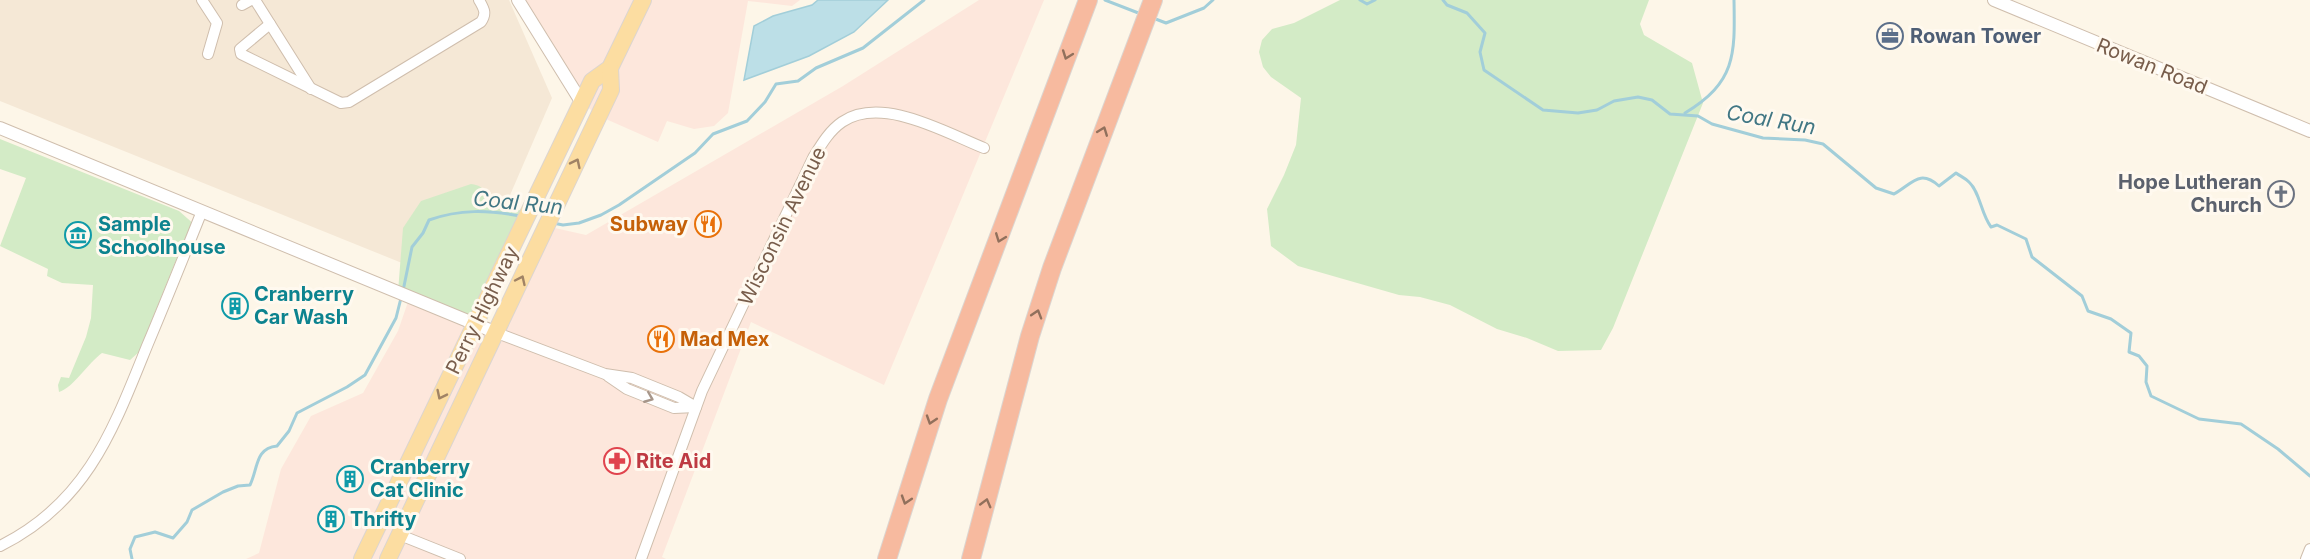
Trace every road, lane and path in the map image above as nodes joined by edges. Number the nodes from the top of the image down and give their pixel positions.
1 (202, 0) edge
2 (478, 0) edge
3 (518, 0) edge
4 (643, 0) edge
5 (1088, 0) edge
6 (1153, 0) edge
7 (1994, 0) edge
8 (250, 2) edge
9 (270, 24) junction
10 (208, 54) dead end
11 (610, 68) junction
12 (311, 89) junction
13 (582, 103) junction
14 (0, 128) edge
15 (2310, 131) edge
16 (984, 148) dead end
17 (202, 211) junction
18 (476, 323) junction
19 (496, 333) junction
20 (696, 407) junction
21 (400, 535) junction
22 (0, 546) edge
23 (2310, 549) edge
24 (362, 559) edge
25 (388, 559) edge
26 (460, 559) edge
27 (641, 559) edge
28 (887, 559) edge
29 (971, 559) edge
30 (2306, 559) edge

1 - 10 street
2 - 12 street
3 - 13 street
4 - 11 main road, Perry Highway
5 -> 28 highway
29 -> 6 highway
7 - 15 street, Rowan Road
8 - 9 street
9 - 12 street
9 - 12 street
11 - 13 main road, Perry Highway
19 -> 11 main road, Perry Highway
13 - 18 main road, Perry Highway
14 - 17 street
16 - 20 street, Wisconsin Avenue
17 - 18 street
17 - 22 street
18 - 19 street
18 -> 24 main road, Perry Highway
19 - 20 street
19 - 21 main road, Perry Highway
20 - 27 street, Wisconsin Avenue
21 - 25 main road, Perry Highway
21 - 26 street
23 - 30 street

